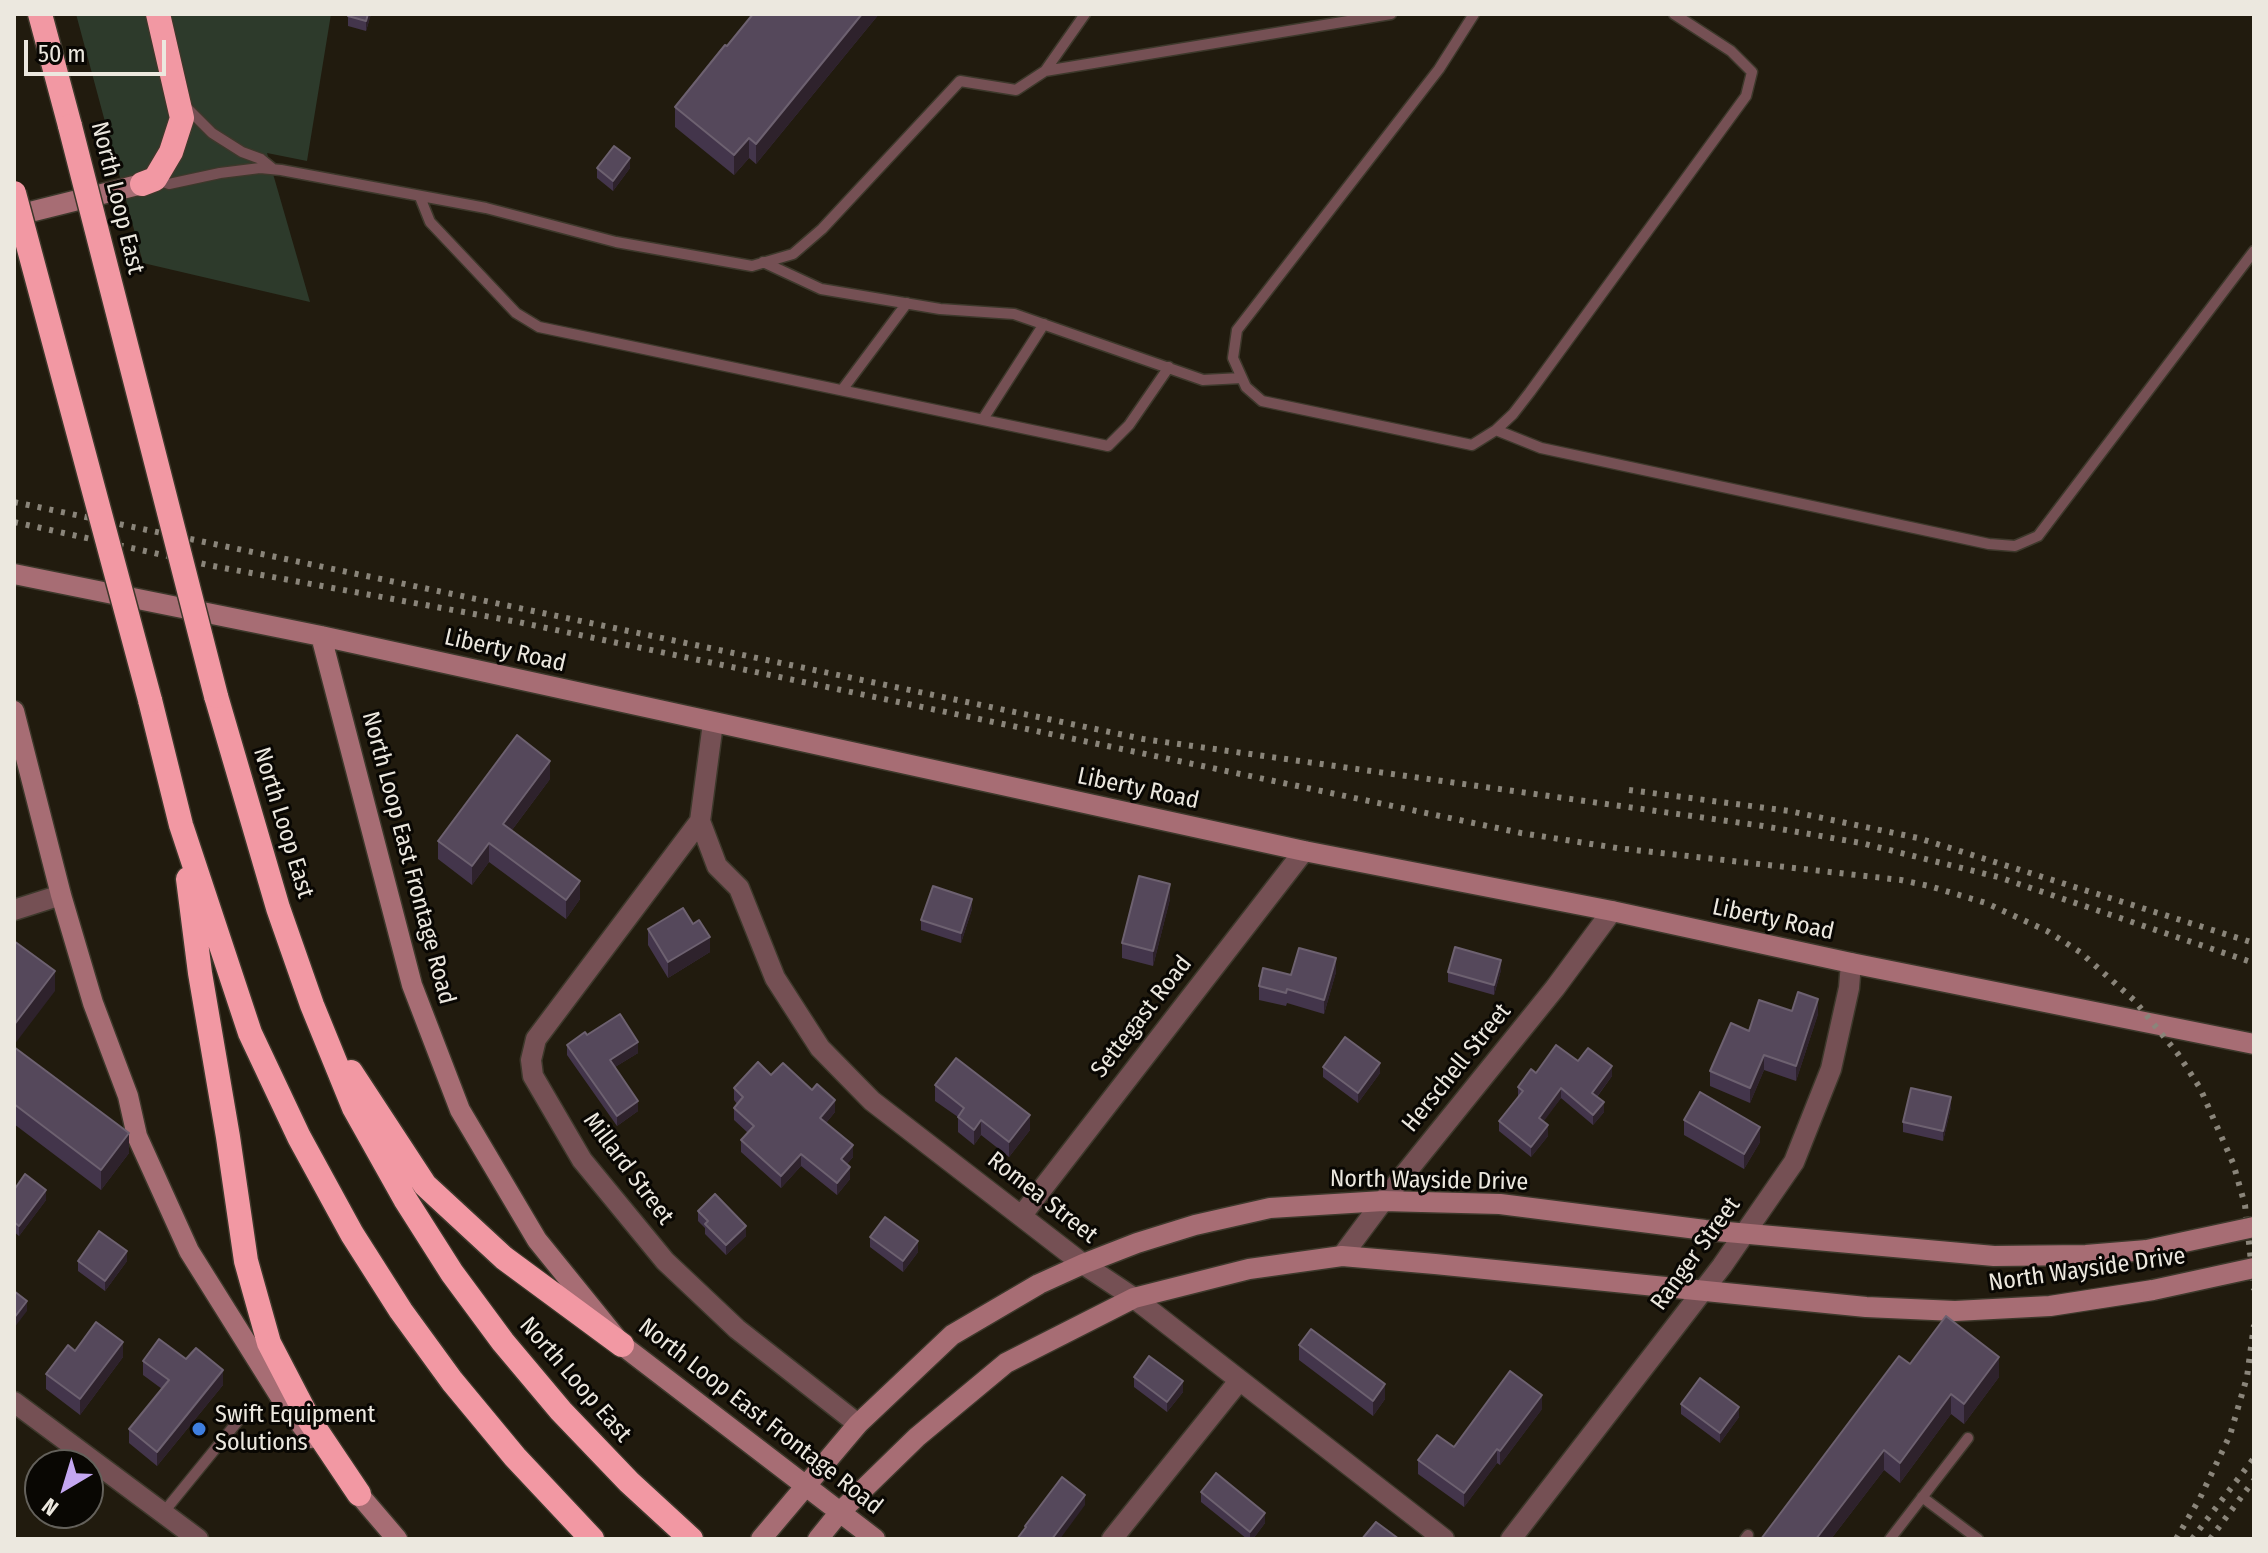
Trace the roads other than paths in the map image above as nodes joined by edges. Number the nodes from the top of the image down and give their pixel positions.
1 (40, 14) edge
2 (158, 14) edge
3 (1085, 14) edge
4 (1391, 14) edge
5 (1474, 14) edge
6 (1674, 14) edge
7 (1045, 71) junction
8 (178, 99) junction
9 (274, 169) junction
10 (148, 181) junction
11 (14, 193) edge
12 (420, 197) junction
13 (14, 216) edge
14 (2254, 251) edge
15 (763, 262) junction
16 (907, 303) junction
17 (1044, 324) junction
18 (1169, 367) junction
19 (1242, 378) junction
20 (842, 390) junction
21 (983, 419) junction
22 (1496, 430) junction
23 (14, 574) edge
24 (321, 636) junction
25 (14, 711) edge
26 (713, 723) junction
27 (700, 821) junction
28 (181, 825) junction
29 (1304, 851) junction
30 (61, 895) junction
31 (14, 910) edge
32 (1612, 911) junction
33 (1851, 963) junction
34 (312, 1005) junction
35 (2254, 1044) edge
36 (1383, 1201) junction
37 (1022, 1215) junction
38 (2254, 1227) edge
39 (1745, 1233) junction
40 (1342, 1256) junction
41 (1083, 1264) junction
42 (2254, 1268) edge
43 (1702, 1290) junction
44 (1134, 1298) junction
45 (622, 1345) junction
46 (1239, 1381) junction
47 (14, 1402) edge
48 (247, 1410) dead end
49 (858, 1424) junction
50 (1968, 1438) dead end
51 (806, 1486) junction
52 (359, 1494) junction
53 (1922, 1497) junction
54 (163, 1513) junction
55 (839, 1513) junction
56 (198, 1539) edge
57 (397, 1539) edge
58 (592, 1539) edge
59 (690, 1539) edge
60 (761, 1539) edge
61 (818, 1539) edge
62 (875, 1539) edge
63 (1112, 1539) edge
64 (1444, 1539) edge
65 (1511, 1539) edge
66 (1890, 1539) edge
67 (1978, 1539) edge

1 - 34 highway, North Loop East, bridge
2 - 8 highway
3 - 7 lane
4 - 7 lane
5 - 19 lane
6 - 22 lane
7 - 15 lane
8 - 9 lane
8 - 10 highway
9 - 10 lane
9 - 12 lane
10 - 13 main road
11 - 28 highway, bridge
12 - 15 lane
12 - 20 lane
14 - 22 lane
15 - 16 lane
16 - 17 lane
16 - 20 lane
17 - 18 lane
17 - 21 lane
18 - 19 lane
18 - 21 lane
19 - 22 lane
20 - 21 lane
23 - 24 main road, Liberty Road
24 - 26 main road, Liberty Road
24 - 45 main road, North Loop East Frontage Road
25 - 30 main road
26 - 27 street, Millard Street
26 - 29 main road, Liberty Road
27 - 37 street, Romea Street
27 - 49 street, Millard Street
28 - 52 highway
28 - 58 highway
29 - 32 main road, Liberty Road
29 - 37 street, Settegast Road
30 - 31 street
30 - 52 main road
32 - 33 main road, Liberty Road
32 - 36 street, Herschell Street
33 - 35 main road, Liberty Road
33 - 39 street, Ranger Street
34 - 45 highway
34 - 59 highway, North Loop East
36 - 39 main road, North Wayside Drive
36 - 40 street, Herschell Street
36 - 41 main road, North Wayside Drive
37 - 41 street, Romea Street
38 - 39 main road, North Wayside Drive, bridge
39 - 43 street, Ranger Street
40 - 43 main road, North Wayside Drive
40 - 44 main road, North Wayside Drive
41 - 44 street, Romea Street
41 - 49 main road, North Wayside Drive
42 - 43 main road, North Wayside Drive, bridge
43 - 65 street, Ranger Street
44 - 46 street, Romea Street
44 - 55 main road, North Wayside Drive
45 - 51 main road, North Loop East Frontage Road
46 - 63 street
46 - 64 street, Romea Street
47 - 54 street
48 - 54 lane
49 - 51 main road, North Wayside Drive
50 - 53 lane
51 - 55 main road, North Loop East Frontage Road
51 - 60 main road, North Wayside Drive
52 - 57 main road
53 - 66 lane
53 - 67 lane
54 - 56 street
55 - 61 main road, North Wayside Drive
55 - 62 main road, North Loop East Frontage Road

